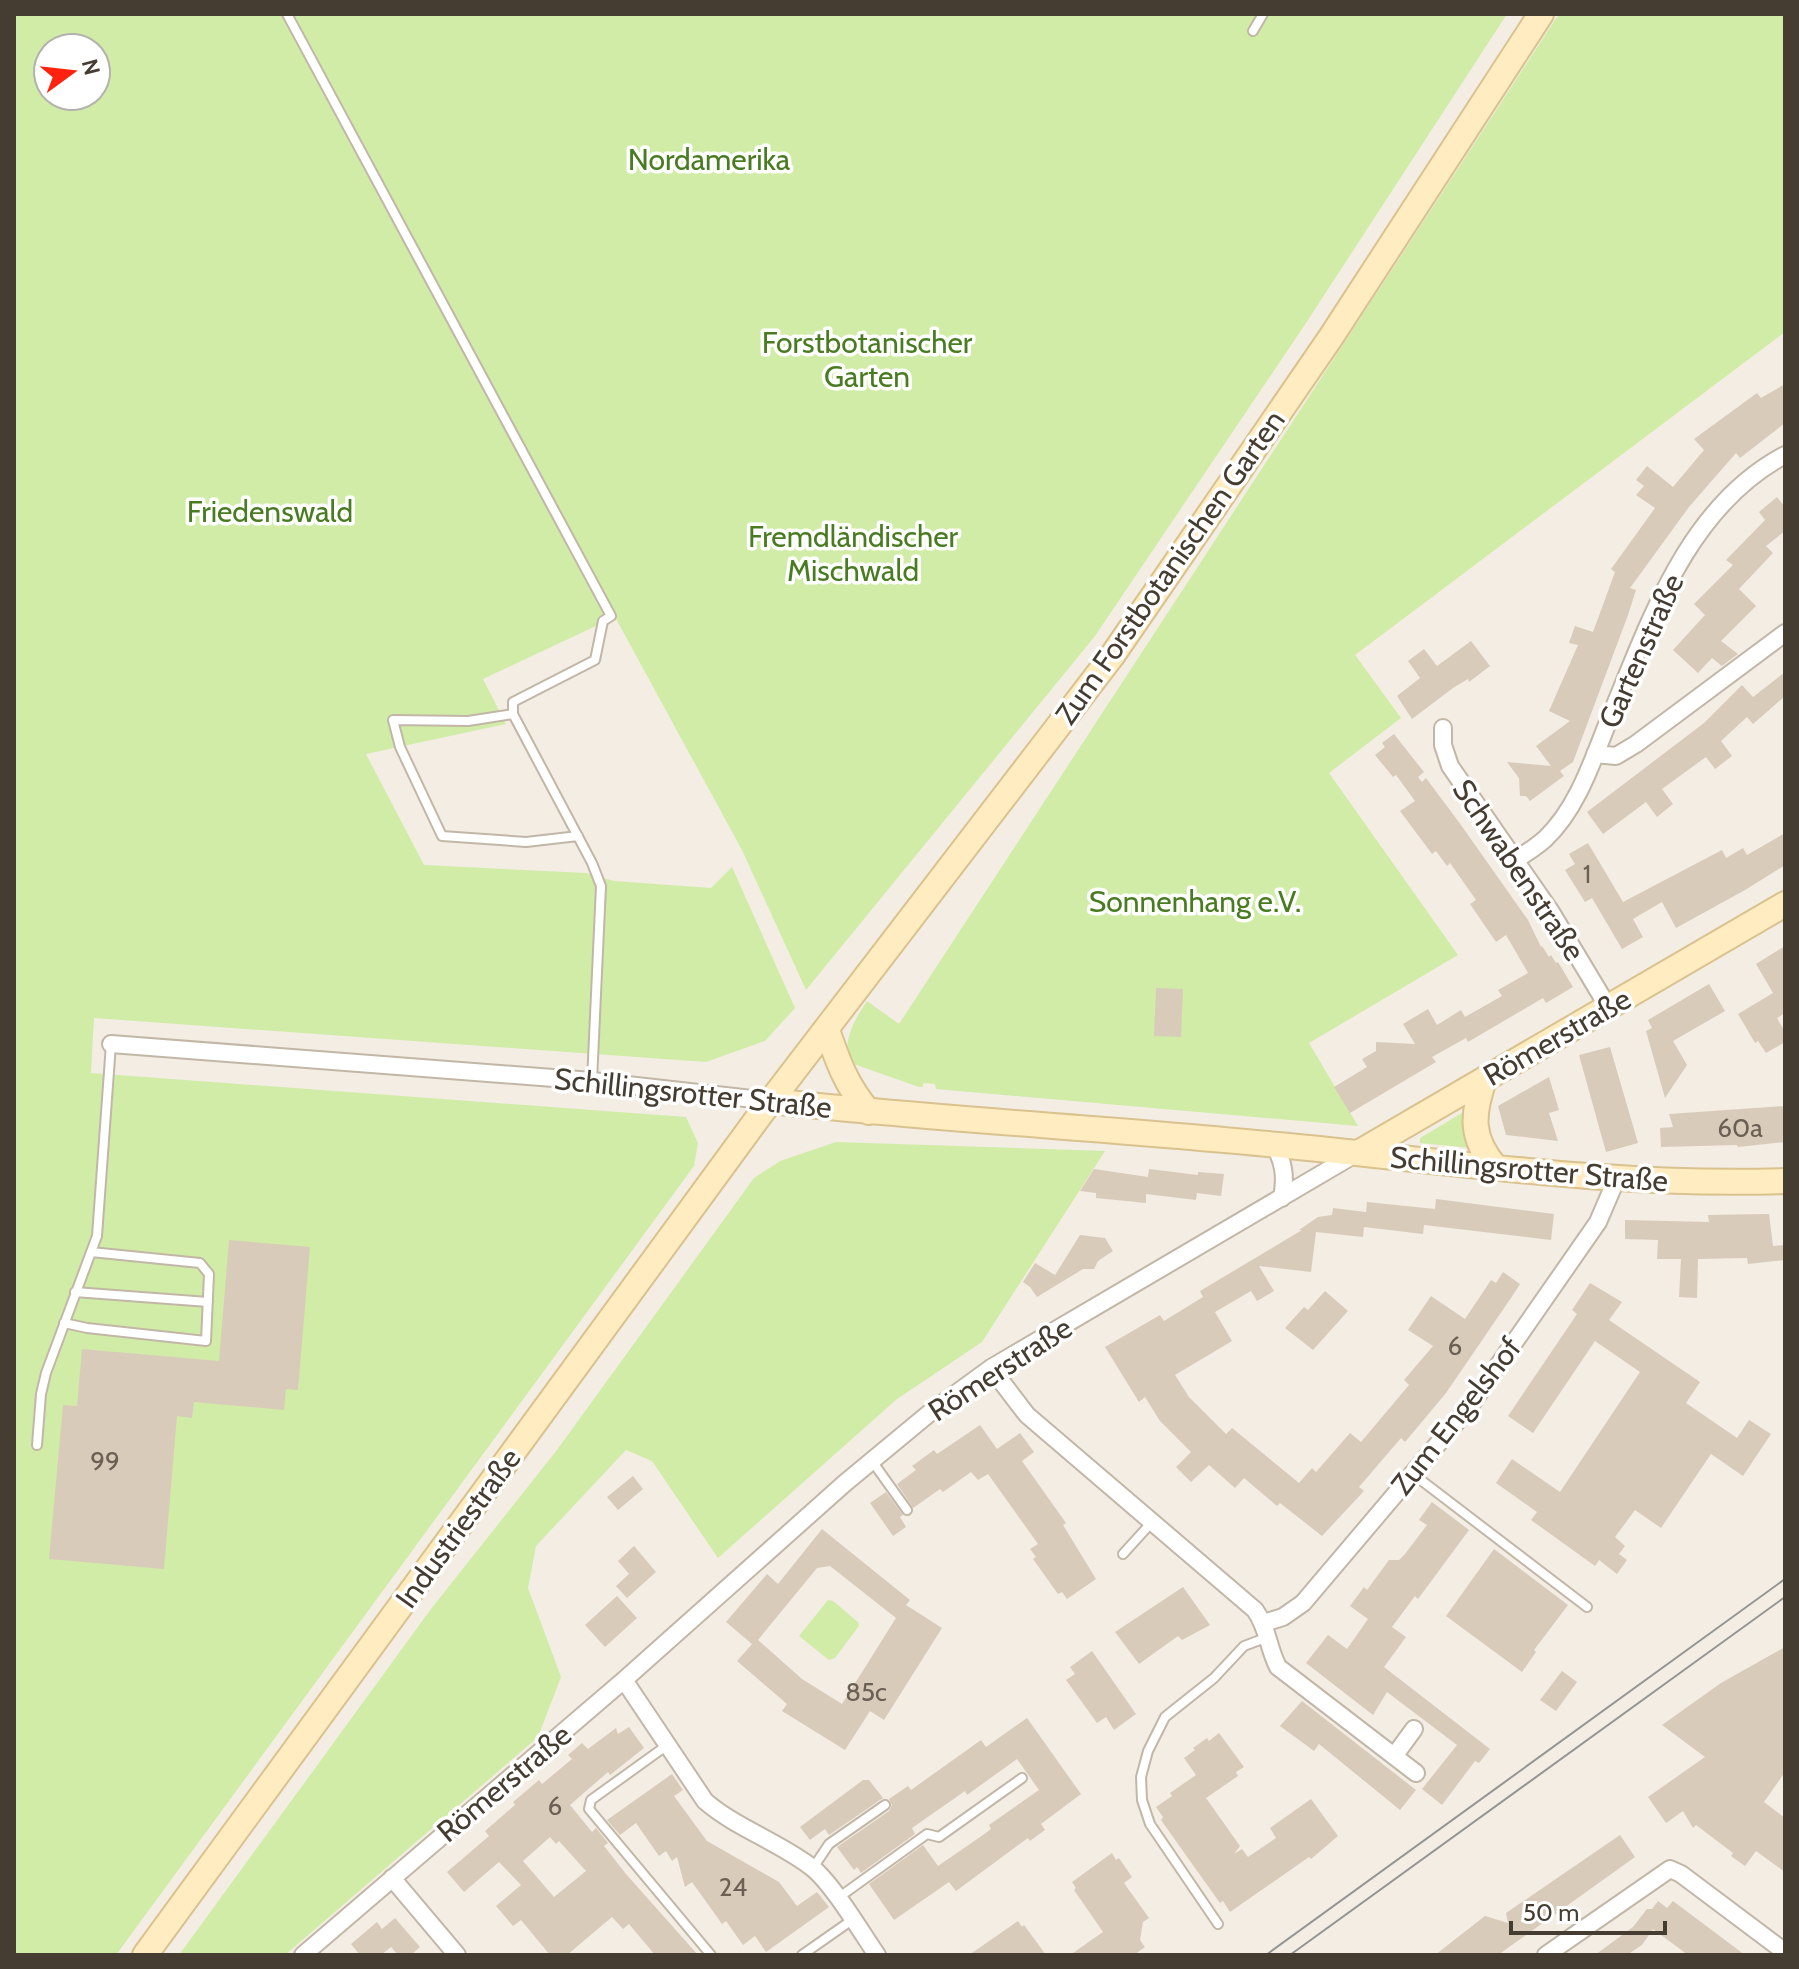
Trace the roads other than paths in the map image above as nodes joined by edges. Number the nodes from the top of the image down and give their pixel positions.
1 (287, 14) edge
2 (1263, 14) edge
3 (1541, 14) edge
4 (1253, 31) dead end
5 (1785, 455) edge
6 (1785, 633) edge
7 (513, 714) junction
8 (1443, 728) dead end
9 (1595, 754) junction
10 (578, 836) junction
11 (1515, 860) junction
12 (1785, 904) edge
13 (1608, 1007) junction
14 (827, 1030) junction
15 (111, 1044) joint
16 (1484, 1080) junction
17 (592, 1081) junction
18 (771, 1101) junction
19 (869, 1112) junction
20 (1274, 1144) junction
21 (1358, 1153) junction
22 (1496, 1168) junction
23 (1616, 1180) junction
24 (1785, 1181) edge
25 (1282, 1198) junction
26 (91, 1252) junction
27 (75, 1292) junction
28 (208, 1302) junction
29 (64, 1323) junction
30 (991, 1368) junction
31 (37, 1445) dead end
32 (872, 1461) junction
33 (1412, 1473) junction
34 (907, 1510) dead end
35 (1152, 1522) junction
36 (1123, 1554) dead end
37 (1587, 1607) dead end
38 (1266, 1630) junction
39 (624, 1680) junction
40 (1414, 1729) dead end
41 (666, 1746) junction
42 (1395, 1755) junction
43 (1416, 1773) dead end
44 (1022, 1778) dead end
45 (885, 1805) dead end
46 (813, 1868) junction
47 (392, 1878) junction
48 (837, 1898) junction
49 (852, 1920) junction
50 (1218, 1924) dead end
51 (1785, 1952) edge
52 (145, 1955) edge
53 (303, 1955) edge
54 (457, 1955) edge
55 (711, 1955) edge
56 (802, 1955) edge
57 (877, 1955) edge
58 (1546, 1955) edge

1 - 7 lane
2 - 4 lane
3 - 14 main road, Zum Forstbotanischen Garten
5 - 9 street, Gartenstraße
6 - 9 street
7 - 10 lane
7 - 10 lane
8 - 11 street, Schwabenstraße
9 - 11 street, Gartenstraße
10 - 17 lane
11 - 13 street, Schwabenstraße
12 - 13 main road, Römerstraße
13 - 16 main road, Römerstraße
14 - 18 main road, Zum Forstbotanischen Garten
14 - 19 main road
15 - 17 street, Schillingsrotter Straße
15 - 26 lane
16 - 21 main road, Römerstraße
16 - 22 main road
17 - 18 street, Schillingsrotter Straße
18 - 19 main road, Schillingsrotter Straße
18 - 52 main road, Industriestraße
19 - 20 main road, Schillingsrotter Straße
20 - 21 main road, Schillingsrotter Straße
20 - 25 street
21 - 22 main road, Schillingsrotter Straße
21 - 25 street, Römerstraße
22 - 23 main road, Schillingsrotter Straße
23 - 24 main road, Schillingsrotter Straße
23 - 33 street, Zum Engelshof
25 - 30 street, Römerstraße
26 - 27 lane
26 - 28 lane
27 - 28 lane
27 - 29 lane
28 - 29 lane
29 - 31 lane
30 - 32 street, Römerstraße
30 - 35 street
32 - 34 lane
32 - 39 street, Römerstraße
33 - 37 lane
33 - 38 street, Zum Engelshof
35 - 36 lane
35 - 38 street
38 - 42 street
38 - 50 lane
39 - 41 street
39 - 47 street, Römerstraße
40 - 42 street
41 - 46 street
41 - 55 lane
42 - 43 street
44 - 48 lane
45 - 46 lane
46 - 48 street
47 - 53 street, Römerstraße
47 - 54 street
48 - 49 street
49 - 56 lane
49 - 57 street
51 - 58 street

